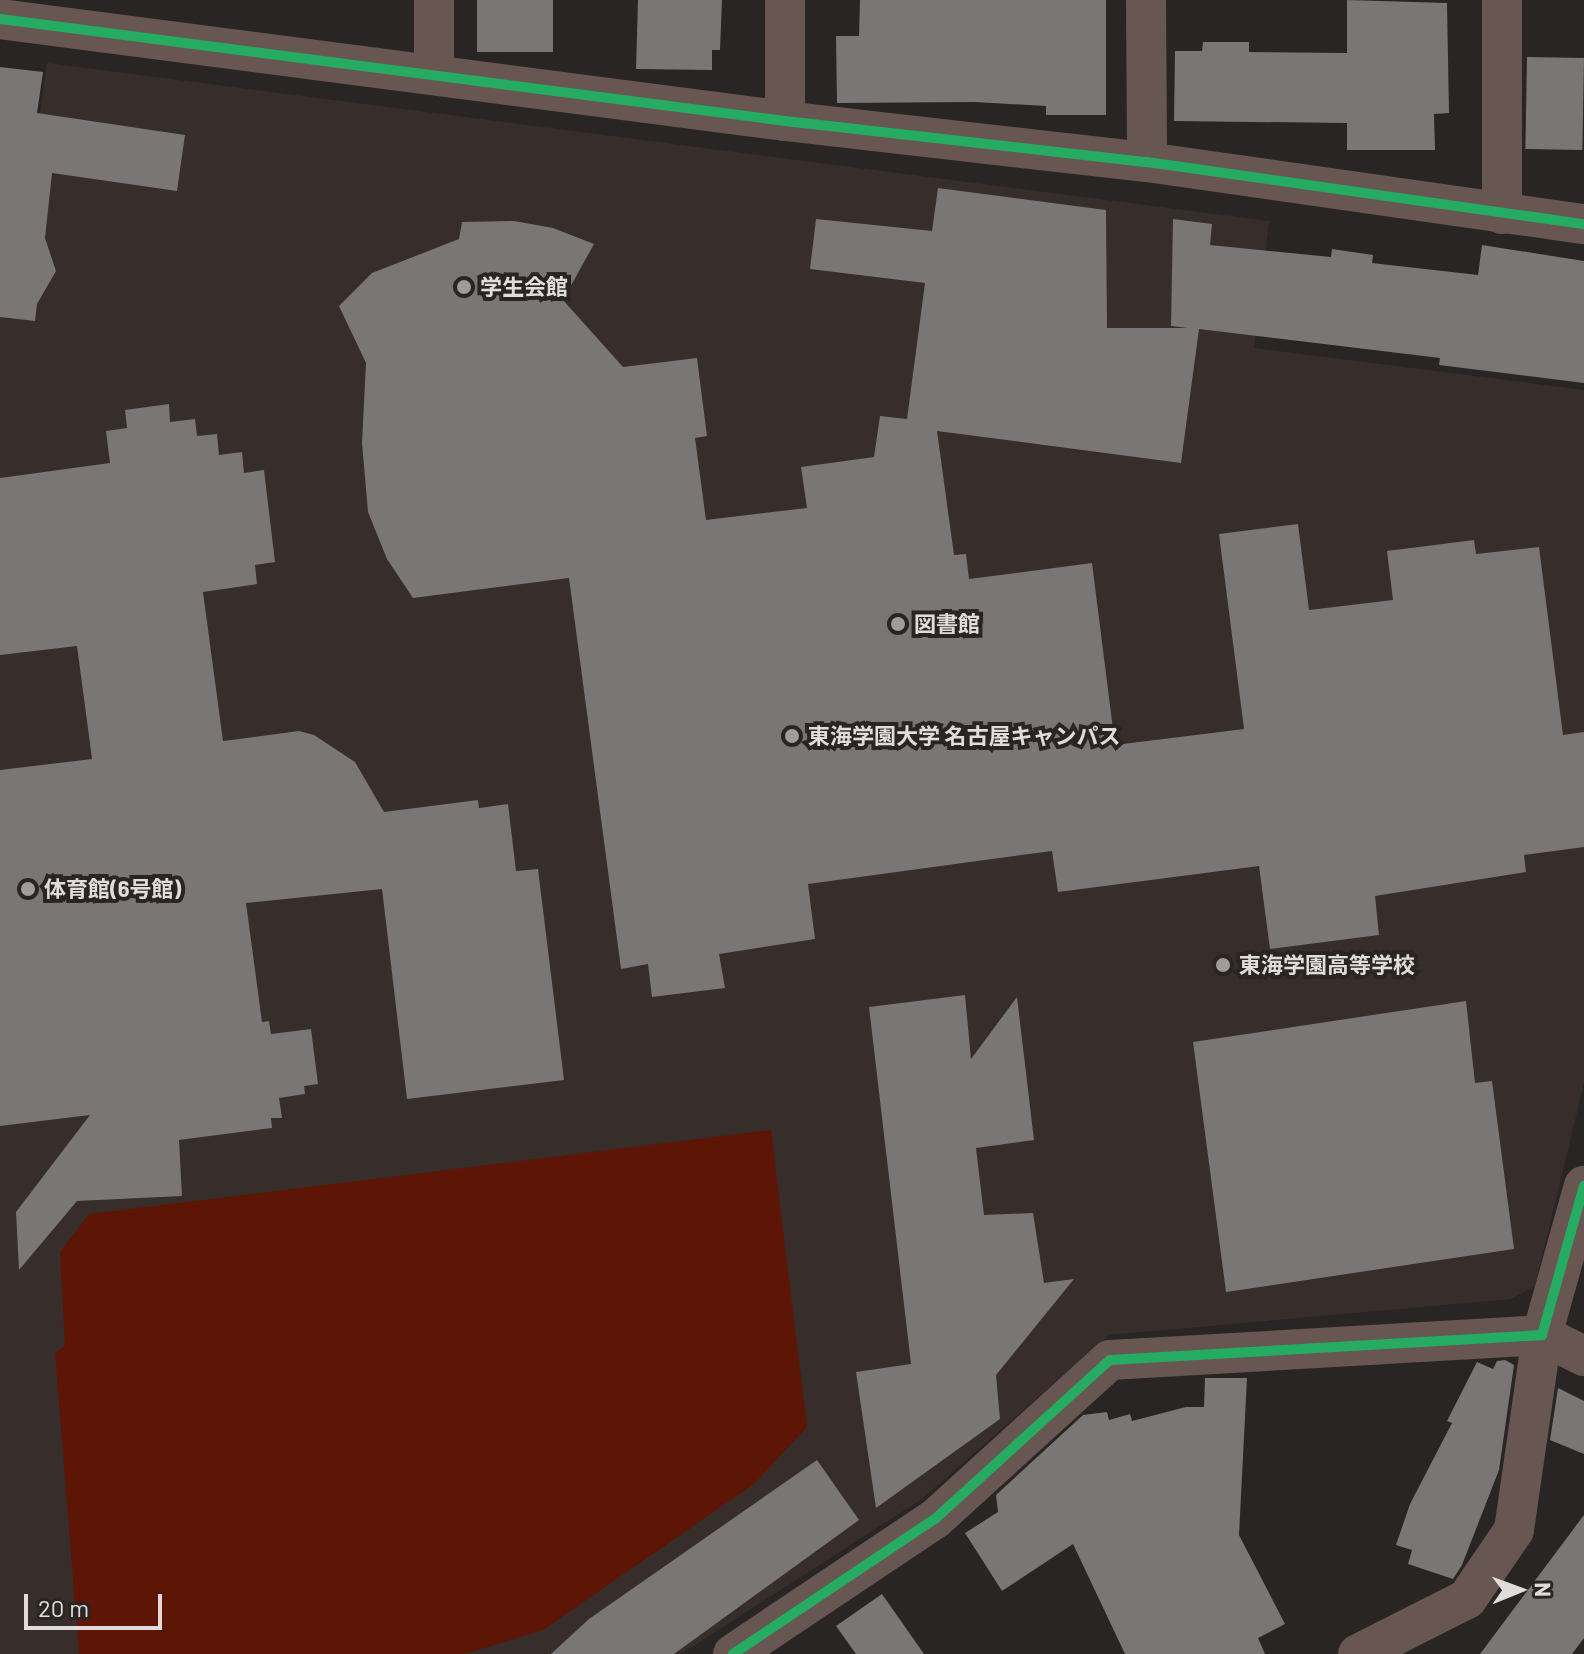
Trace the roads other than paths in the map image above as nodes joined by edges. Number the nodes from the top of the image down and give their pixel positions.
1 (434, 0) edge
2 (785, 0) edge
3 (1146, 0) edge
4 (1502, 0) edge
5 (77, 15) edge
6 (0, 19) edge
7 (434, 75) junction
8 (785, 121) junction
9 (1147, 162) junction
10 (1502, 214) junction
11 (1584, 224) edge
12 (1584, 1186) edge
13 (1542, 1335) junction
14 (1584, 1356) edge
15 (733, 1654) edge
16 (1358, 1654) edge

1 - 7 street
2 - 8 street
3 - 9 street
4 - 10 street
5 - 6 street
5 - 7 street
7 - 8 street
8 - 9 street
9 - 10 street
10 - 11 street
12 - 13 street
13 - 14 street
13 - 15 street
13 - 16 street

